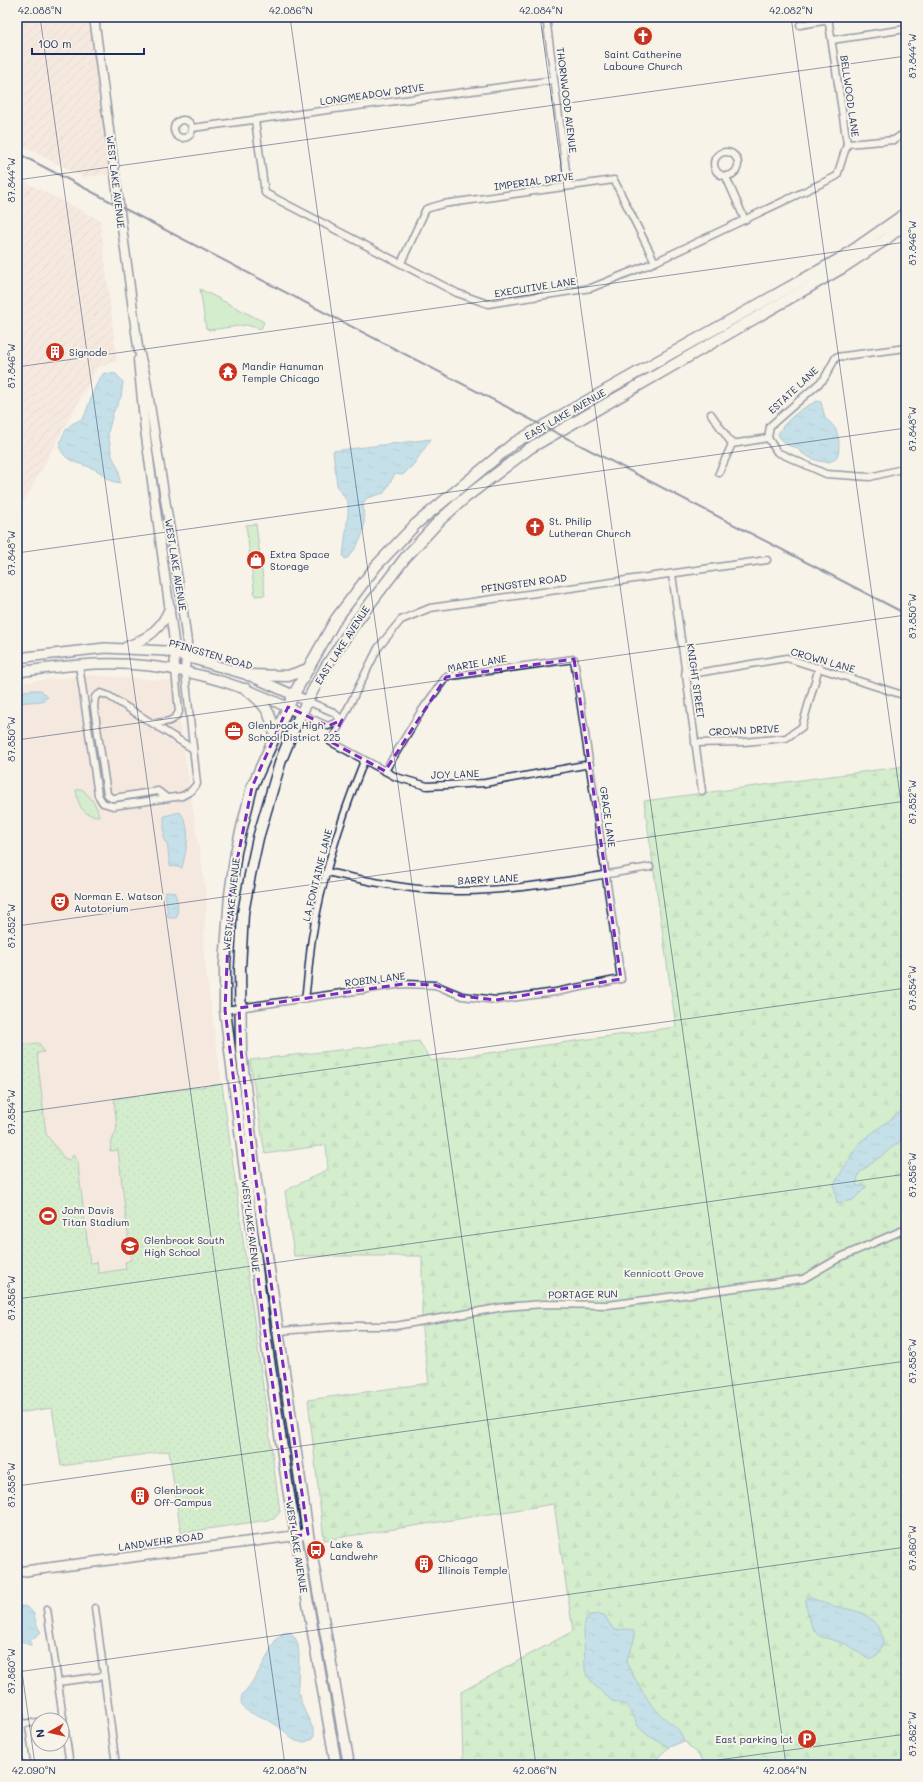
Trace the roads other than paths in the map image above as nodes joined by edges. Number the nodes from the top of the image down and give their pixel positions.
1 (94, 17) edge
2 (546, 17) edge
3 (828, 18) edge
4 (800, 25) dead end
5 (906, 29) edge
6 (832, 40) junction
7 (554, 80) junction
8 (255, 120) junction
9 (192, 128) dead end
10 (906, 132) edge
11 (847, 144) junction
12 (837, 176) joint
13 (726, 177) junction
14 (568, 186) junction
15 (906, 213) edge
16 (745, 220) junction
17 (906, 223) edge
18 (655, 262) junction
19 (401, 263) junction
20 (138, 347) junction
21 (906, 348) edge
22 (711, 414) dead end
23 (768, 438) junction
24 (732, 444) junction
25 (906, 468) edge
26 (719, 473) dead end
27 (767, 560) dead end
28 (672, 574) junction
29 (170, 607) junction
30 (123, 648) junction
31 (175, 653) junction
32 (186, 656) junction
33 (17, 658) edge
34 (574, 659) joint
35 (79, 665) junction
36 (308, 668) junction
37 (819, 668) junction
38 (175, 670) junction
39 (17, 672) edge
40 (186, 672) junction
41 (248, 675) junction
42 (685, 675) junction
43 (246, 689) junction
44 (294, 694) junction
45 (906, 696) edge
46 (307, 701) junction
47 (288, 707) junction
48 (301, 714) junction
49 (342, 720) junction
50 (154, 723) junction
51 (275, 736) junction
52 (695, 742) junction
53 (193, 749) junction
54 (364, 761) junction
55 (590, 764) junction
56 (385, 771) junction
57 (702, 791) dead end
58 (167, 798) junction
59 (650, 867) dead end
60 (327, 872) junction
61 (606, 874) junction
62 (621, 979) joint
63 (305, 999) junction
64 (239, 1008) junction
65 (225, 1010) junction
66 (901, 1231) dead end
67 (278, 1331) junction
68 (308, 1534) junction
69 (295, 1536) junction
70 (17, 1572) edge
71 (95, 1608) dead end
72 (47, 1609) dead end
73 (104, 1676) junction
74 (58, 1682) junction
75 (17, 1695) edge
76 (62, 1712) edge
77 (30, 1723) edge
78 (21, 1724) junction
79 (68, 1752) edge
80 (26, 1765) edge
81 (70, 1765) edge
82 (116, 1765) edge
83 (336, 1765) edge
84 (349, 1765) edge

1 - 20 street, WEST LAKE AVENUE
2 - 7 street, THORNWOOD AVENUE
3 - 4 street
3 - 6 street, BELLWOOD LANE
5 - 6 street
6 - 11 street, BELLWOOD LANE
7 - 8 street, LONGMEADOW DRIVE
7 - 14 street, THORNWOOD AVENUE
8 - 9 street, LONGMEADOW DRIVE
8 - 19 street, EXECUTIVE LANE
10 - 11 street
11 - 12 street, BELLWOOD LANE
12 - 16 street, EXECUTIVE LANE
13 - 13 street
13 - 16 street
14 - 18 street, IMPERIAL DRIVE
14 - 19 street, IMPERIAL DRIVE
15 - 36 main road, EAST LAKE AVENUE
16 - 18 street, EXECUTIVE LANE
17 - 46 main road, EAST LAKE AVENUE
18 - 19 street, EXECUTIVE LANE
20 - 29 street, WEST LAKE AVENUE
20 - 32 street, WEST LAKE AVENUE
21 - 23 street, ESTATE LANE
22 - 24 street
23 - 24 street
23 - 25 street
24 - 26 street
27 - 28 street, PFINGSTEN ROAD
28 - 42 street, KNIGHT STREET
28 - 49 street, PFINGSTEN ROAD
29 - 30 main road
29 - 31 street, WEST LAKE AVENUE
30 - 31 main road, PFINGSTEN ROAD
30 - 33 main road, PFINGSTEN ROAD
31 - 32 main road, PFINGSTEN ROAD
31 - 38 street, WEST LAKE AVENUE
32 - 40 street, WEST LAKE AVENUE
32 - 41 main road, PFINGSTEN ROAD
34 - 55 street, GRACE LANE
34 - 56 street, MARIE LANE
35 - 38 main road
35 - 39 main road
35 - 58 street
36 - 41 main road
36 - 44 main road, EAST LAKE AVENUE
37 - 42 street, CROWN LANE
37 - 45 street, CROWN LANE
37 - 52 street, CROWN DRIVE
38 - 40 main road
38 - 50 street
40 - 43 main road
40 - 53 street, WEST LAKE AVENUE
41 - 44 main road, PFINGSTEN ROAD
42 - 52 street, KNIGHT STREET
43 - 47 main road
43 - 51 main road
44 - 46 main road, PFINGSTEN ROAD
44 - 47 main road, WEST LAKE AVENUE
46 - 48 main road, WEST LAKE AVENUE
46 - 49 street, PFINGSTEN ROAD
47 - 48 main road
47 - 51 main road, WEST LAKE AVENUE
48 - 49 street
48 - 64 main road, WEST LAKE AVENUE
49 - 54 street, JOY LANE
50 - 53 street
50 - 58 street
51 - 65 main road, WEST LAKE AVENUE
52 - 57 street, KNIGHT STREET
53 - 58 street, WEST LAKE AVENUE
54 - 56 street, JOY LANE
54 - 60 street, LA FONTAINE LANE
55 - 56 street, JOY LANE
55 - 61 street, GRACE LANE
59 - 61 street, BARRY LANE
60 - 61 street, BARRY LANE
60 - 63 street, LA FONTAINE LANE
61 - 62 street, GRACE LANE
62 - 63 street, ROBIN LANE
63 - 64 street, ROBIN LANE
64 - 65 street, ROBIN LANE
64 - 67 main road, WEST LAKE AVENUE
65 - 69 main road, WEST LAKE AVENUE
66 - 67 street, PORTAGE RUN
67 - 68 main road, WEST LAKE AVENUE
68 - 69 main road, LANDWEHR ROAD
68 - 84 main road, WEST LAKE AVENUE
69 - 70 main road, LANDWEHR ROAD
69 - 83 main road, WEST LAKE AVENUE
71 - 73 street
72 - 74 street
73 - 74 street
73 - 82 street
74 - 76 street
75 - 78 street
77 - 78 street
78 - 80 street
79 - 81 street

